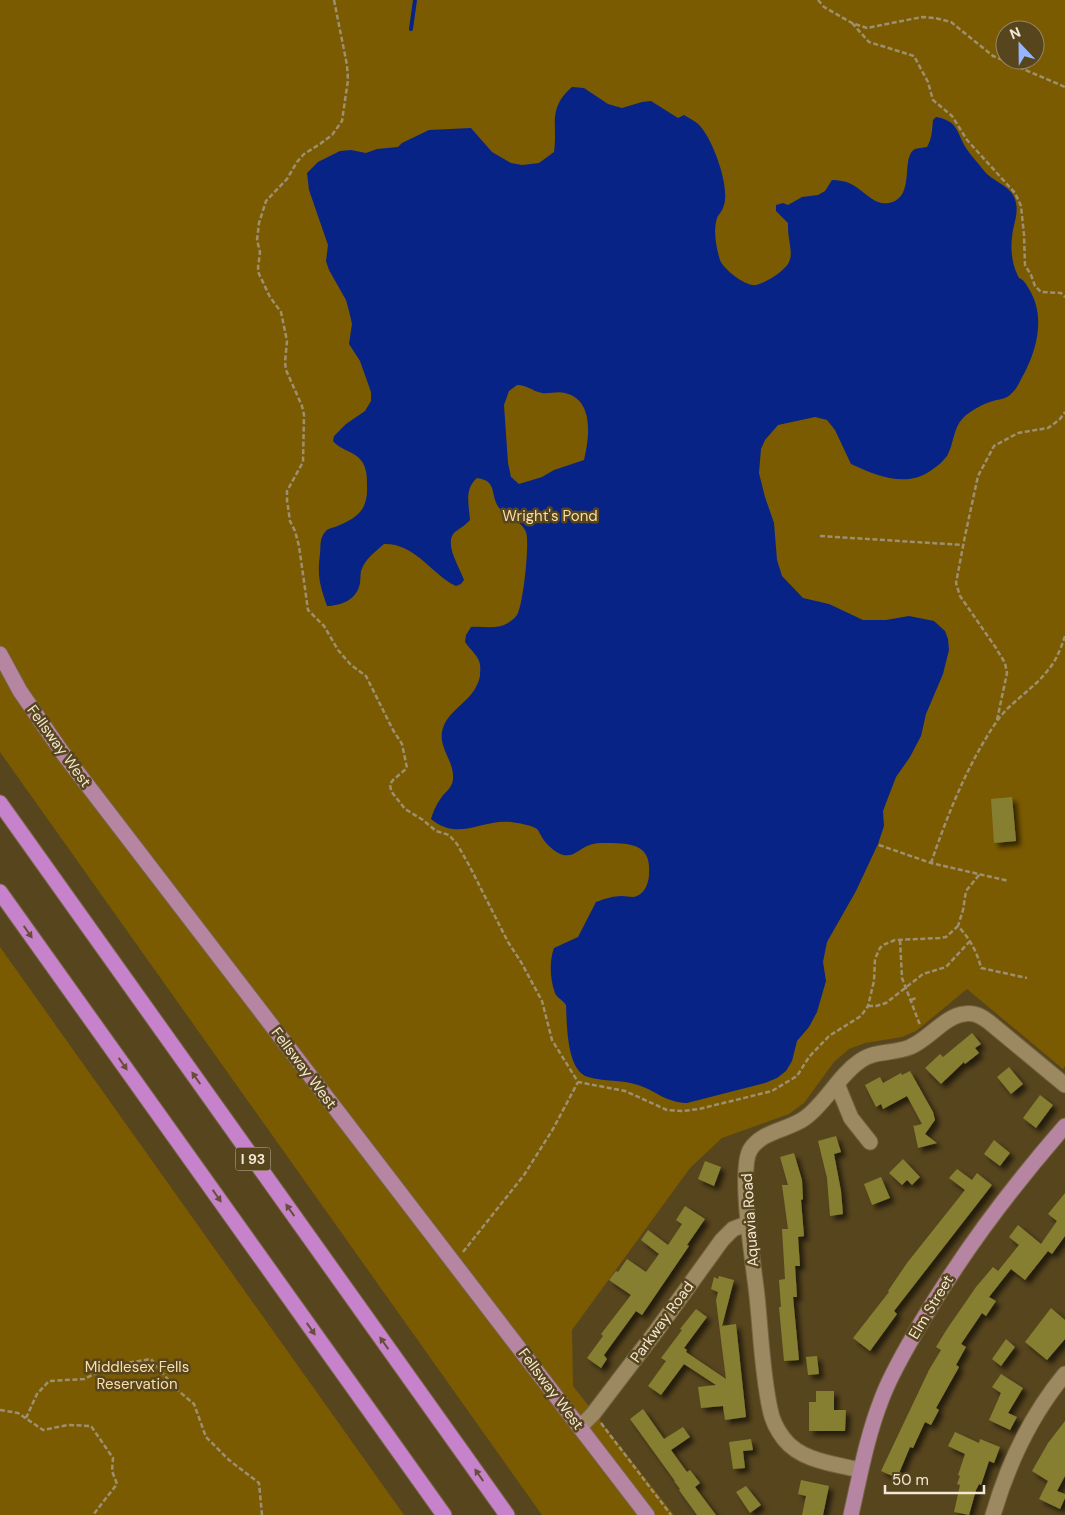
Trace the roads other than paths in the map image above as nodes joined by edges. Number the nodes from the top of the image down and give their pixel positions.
1 (0, 654) edge
2 (0, 803) edge
3 (0, 892) edge
4 (836, 1084) junction
5 (1065, 1085) edge
6 (1065, 1126) edge
7 (870, 1142) dead end
8 (749, 1223) junction
9 (1065, 1374) edge
10 (580, 1427) junction
11 (860, 1470) junction
12 (617, 1477) junction
13 (444, 1515) edge
14 (507, 1515) edge
15 (641, 1515) edge
16 (647, 1515) edge
17 (851, 1515) edge
18 (993, 1515) edge

1 - 10 main road, Fellsway West
14 -> 2 highway, I 93
3 -> 13 highway
4 - 5 street, Aquavia Road
4 - 7 street
4 - 8 street, Aquavia Road
6 - 11 main road, Elm Street
8 - 10 street, Parkway Road
8 - 11 street, Aquavia Road
9 - 18 street
10 - 12 main road, Fellsway West
11 - 17 main road, Elm Street
12 - 15 main road, Fellsway West
12 - 16 main road, Fellsway West

